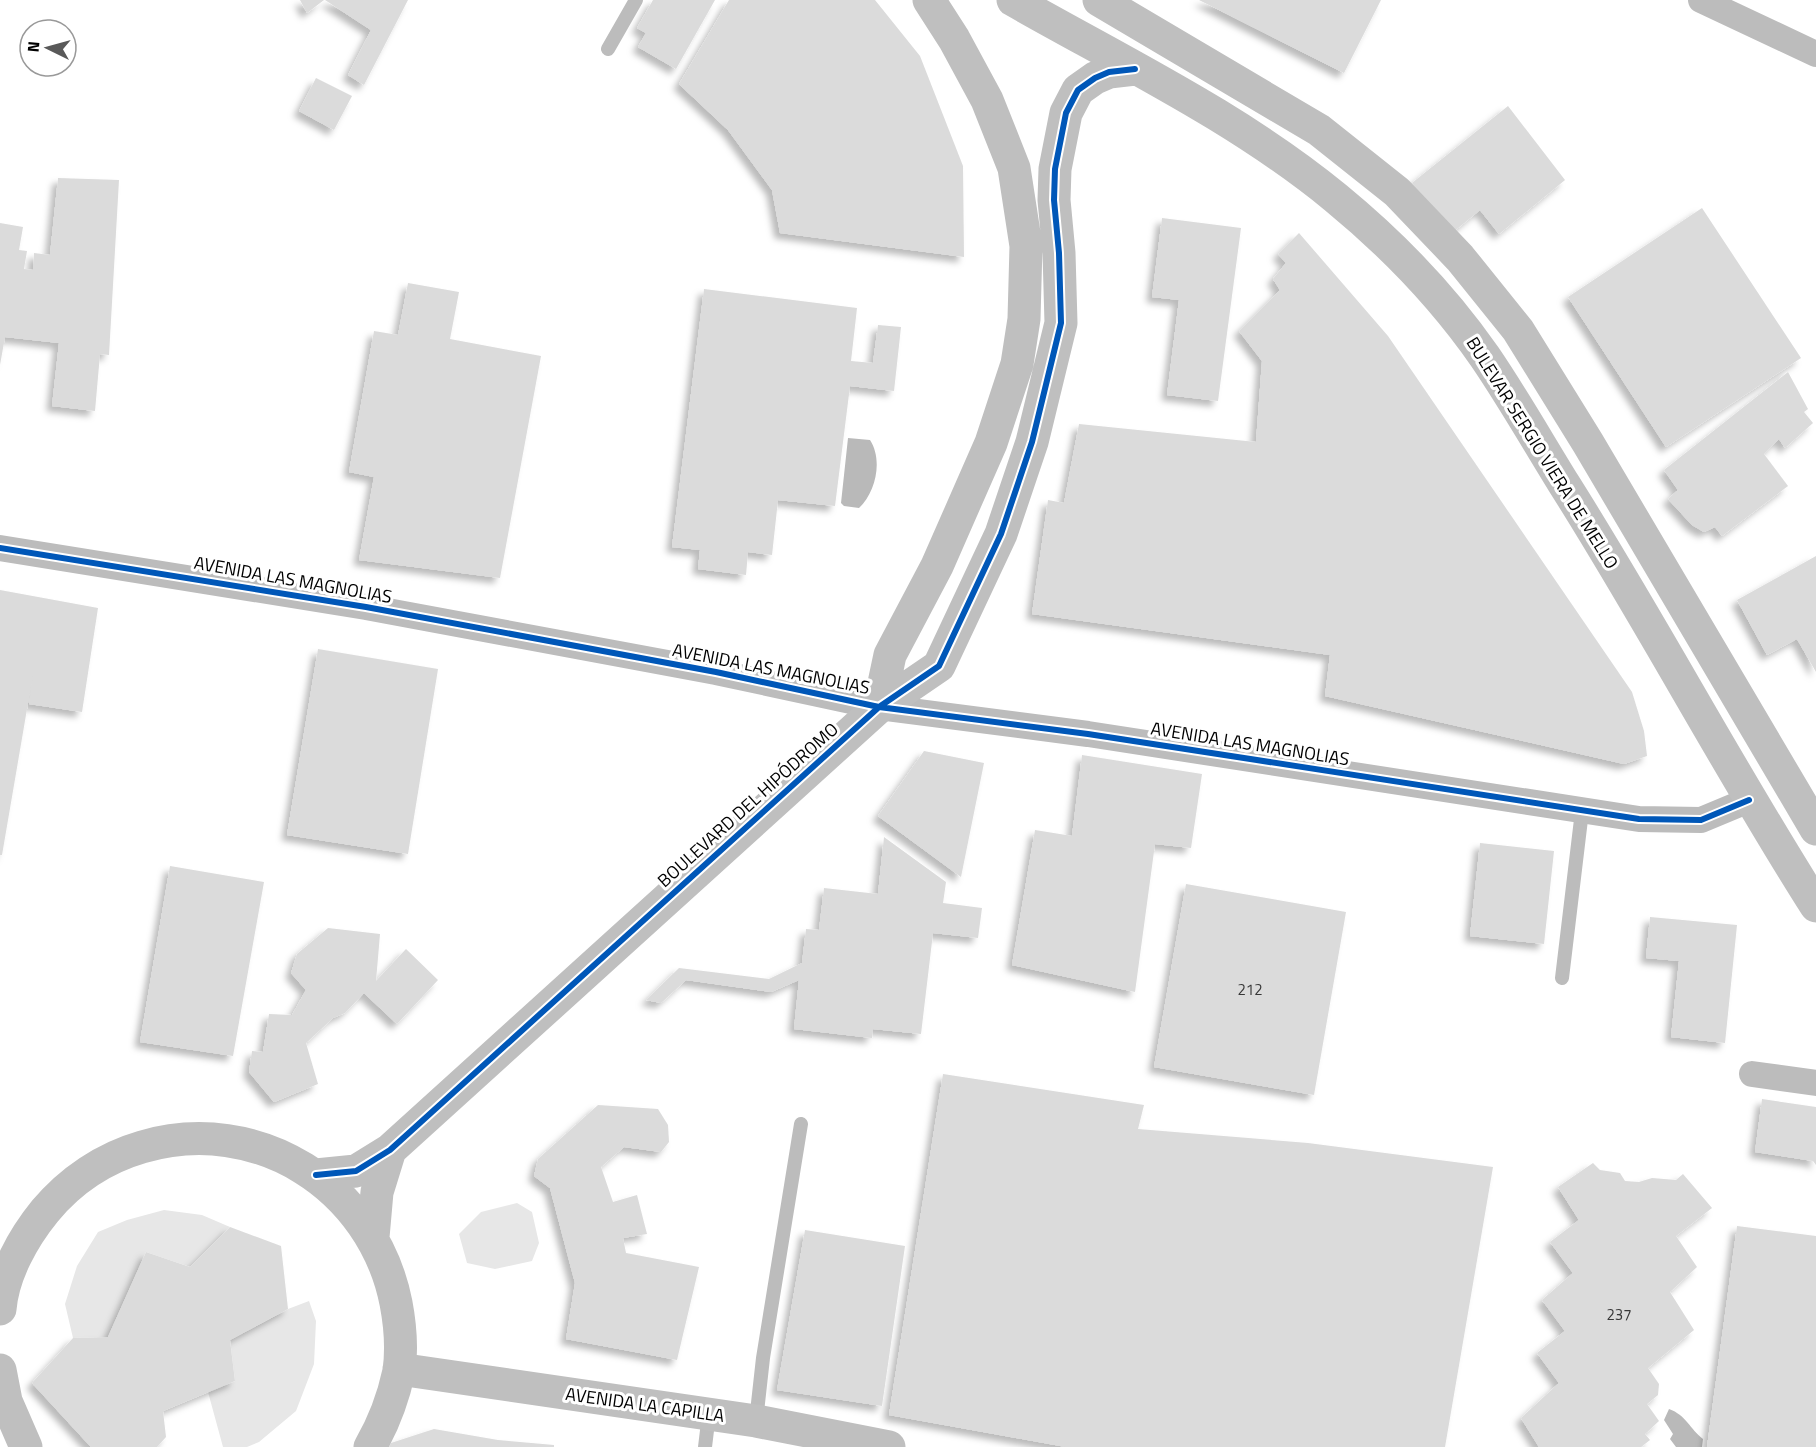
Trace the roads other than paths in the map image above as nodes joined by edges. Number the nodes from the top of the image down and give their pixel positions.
1 (636, 0) edge
2 (929, 0) edge
3 (1013, 0) edge
4 (1099, 0) edge
5 (1701, 0) edge
6 (608, 49) dead end
7 (1816, 54) edge
8 (1135, 69) junction
9 (1024, 319) junction
10 (1061, 323) junction
11 (0, 548) edge
12 (879, 706) junction
13 (1749, 800) junction
14 (1582, 811) junction
15 (1816, 829) edge
16 (1816, 906) edge
17 (1562, 978) dead end
18 (1752, 1074) dead end
19 (1816, 1083) edge
20 (801, 1124) dead end
21 (390, 1150) junction
22 (316, 1175) junction
23 (373, 1237) junction
24 (0, 1302) edge
25 (0, 1309) edge
26 (399, 1369) junction
27 (0, 1370) edge
28 (709, 1414) junction
29 (756, 1421) junction
30 (26, 1447) edge
31 (370, 1447) edge
32 (705, 1447) edge
33 (889, 1447) edge

1 - 6 lane
2 - 9 street
3 - 8 street, BULEVAR SERGIO VIERA DE MELLO
4 - 15 street
5 - 7 street
8 - 10 street, BOULEVARD DEL HIPÓDROMO
8 - 13 street, BULEVAR SERGIO VIERA DE MELLO
9 - 10 street
9 - 12 street
10 - 12 street, BOULEVARD DEL HIPÓDROMO
11 - 12 street, AVENIDA LAS MAGNOLIAS
12 - 14 street, AVENIDA LAS MAGNOLIAS
12 - 21 street, BOULEVARD DEL HIPÓDROMO
13 - 14 street, AVENIDA LAS MAGNOLIAS
13 - 16 street, BULEVAR SERGIO VIERA DE MELLO
14 - 17 lane
18 - 19 street
20 - 29 lane
21 - 22 street, BOULEVARD DEL HIPÓDROMO
21 - 23 street
22 - 23 street
22 - 24 street
23 - 26 street
24 - 25 street
26 - 28 street, AVENIDA LA CAPILLA
26 - 31 street
27 - 30 street
28 - 29 street, AVENIDA LA CAPILLA
28 - 32 lane
29 - 33 street, AVENIDA LA CAPILLA

